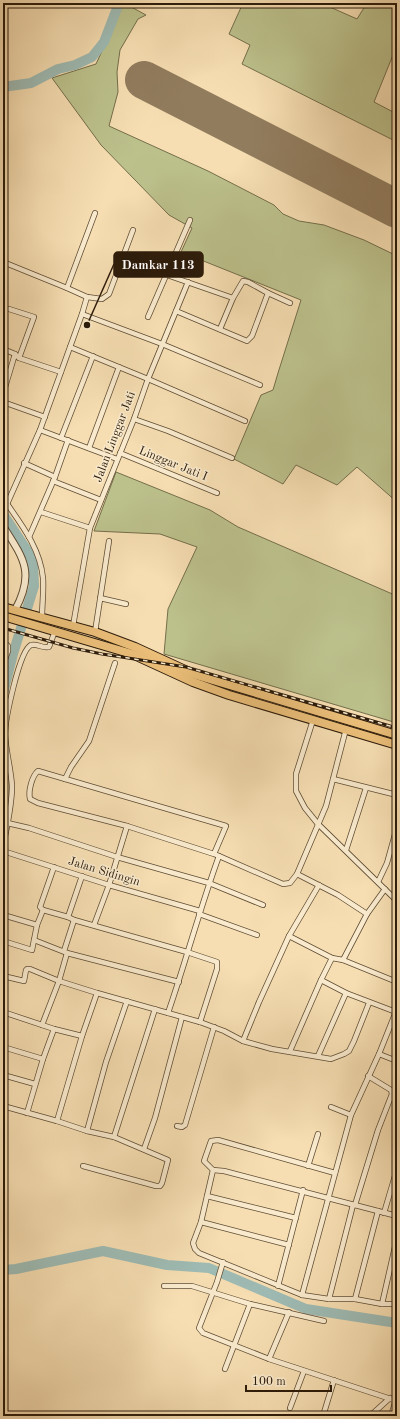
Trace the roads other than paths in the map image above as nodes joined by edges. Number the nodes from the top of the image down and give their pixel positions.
1 (95, 213) dead end
2 (190, 220) dead end
3 (133, 230) dead end
4 (3, 262) edge
5 (167, 276) junction
6 (188, 282) junction
7 (67, 288) junction
8 (268, 293) junction
9 (87, 298) junction
10 (233, 298) junction
11 (290, 303) dead end
12 (10, 309) dead end
13 (176, 311) junction
14 (82, 314) junction
15 (148, 317) dead end
16 (220, 329) junction
17 (162, 344) junction
18 (70, 347) junction
19 (3, 350) edge
20 (14, 354) junction
21 (93, 356) junction
22 (19, 358) junction
23 (119, 367) junction
24 (60, 372) junction
25 (148, 379) junction
26 (260, 385) dead end
27 (3, 394) edge
28 (3, 402) edge
29 (45, 417) junction
30 (134, 418) junction
31 (245, 421) dead end
32 (40, 430) junction
33 (61, 438) junction
34 (68, 440) junction
35 (89, 448) junction
36 (120, 453) junction
37 (232, 458) dead end
38 (117, 459) junction
39 (24, 463) junction
40 (54, 479) junction
41 (217, 493) dead end
42 (3, 498) edge
43 (101, 500) junction
44 (7, 504) junction
45 (41, 512) junction
46 (3, 526) edge
47 (90, 528) junction
48 (29, 537) junction
49 (109, 541) dead end
50 (100, 598) junction
51 (126, 604) dead end
52 (3, 607) edge
53 (16, 611) junction
54 (3, 616) edge
55 (41, 618) junction
56 (73, 626) junction
57 (55, 631) junction
58 (95, 632) junction
59 (3, 641) edge
60 (115, 663) dead end
61 (3, 665) edge
62 (195, 679) junction
63 (313, 720) junction
64 (346, 729) junction
65 (397, 735) edge
66 (397, 745) edge
67 (66, 779) junction
68 (333, 779) junction
69 (366, 788) junction
70 (397, 795) edge
71 (5, 823) edge
72 (318, 824) junction
73 (127, 826) junction
74 (397, 826) edge
75 (392, 845) junction
76 (3, 846) edge
77 (397, 848) edge
78 (346, 850) junction
79 (3, 851) edge
80 (216, 855) junction
81 (117, 857) junction
82 (54, 867) junction
83 (297, 874) junction
84 (82, 876) junction
85 (378, 882) junction
86 (209, 883) junction
87 (109, 885) junction
88 (319, 885) junction
89 (385, 889) junction
90 (397, 901) edge
91 (263, 905) dead end
92 (43, 910) junction
93 (200, 913) junction
94 (367, 914) junction
95 (3, 915) edge
96 (68, 917) junction
97 (74, 920) junction
98 (37, 925) junction
99 (94, 925) junction
100 (257, 935) dead end
101 (289, 936) junction
102 (34, 940) junction
103 (3, 942) edge
104 (65, 952) junction
105 (187, 952) junction
106 (332, 958) junction
107 (343, 960) junction
108 (3, 976) edge
109 (321, 980) junction
110 (59, 981) junction
111 (179, 982) junction
112 (397, 982) edge
113 (346, 992) junction
114 (97, 993) junction
115 (127, 1001) junction
116 (369, 1002) junction
117 (155, 1009) junction
118 (396, 1011) edge
119 (3, 1012) edge
120 (168, 1013) junction
121 (182, 1017) junction
122 (200, 1022) junction
123 (42, 1025) junction
124 (214, 1027) junction
125 (54, 1029) junction
126 (82, 1036) junction
127 (243, 1041) junction
128 (3, 1047) edge
129 (290, 1051) junction
130 (380, 1054) junction
131 (318, 1056) junction
132 (43, 1059) junction
133 (397, 1061) edge
134 (3, 1075) edge
135 (368, 1076) junction
136 (35, 1084) junction
137 (3, 1106) edge
138 (331, 1107) dead end
139 (27, 1113) junction
140 (351, 1115) junction
141 (57, 1121) junction
142 (178, 1126) dead end
143 (87, 1131) junction
144 (318, 1134) dead end
145 (114, 1137) junction
146 (144, 1149) junction
147 (83, 1166) dead end
148 (308, 1166) junction
149 (397, 1169) edge
150 (213, 1170) junction
151 (335, 1173) junction
152 (303, 1190) junction
153 (207, 1196) junction
154 (329, 1198) junction
155 (354, 1205) junction
156 (378, 1211) junction
157 (384, 1213) junction
158 (397, 1216) edge
159 (296, 1218) junction
160 (200, 1222) junction
161 (397, 1238) edge
162 (289, 1245) junction
163 (223, 1262) junction
164 (164, 1286) dead end
165 (278, 1286) junction
166 (213, 1292) junction
167 (302, 1295) junction
168 (330, 1299) junction
169 (354, 1299) junction
170 (250, 1304) junction
171 (382, 1304) junction
172 (397, 1304) edge
173 (289, 1312) junction
174 (324, 1321) dead end
175 (235, 1346) junction
176 (269, 1359) junction
177 (225, 1369) dead end
178 (304, 1371) junction
179 (334, 1380) junction
180 (390, 1398) junction
181 (396, 1401) edge
182 (290, 1408) dead end
183 (323, 1416) edge
184 (370, 1416) edge
185 (391, 1416) edge

1 - 7 street
2 - 5 street
3 - 9 street
4 - 7 street
5 - 6 street
5 - 15 street
6 - 10 street
6 - 13 street, Jalan Linggar Jati
7 - 9 street
8 - 10 street
8 - 11 street
8 - 16 street
9 - 14 street
10 - 16 street
12 - 22 street
13 - 16 street
13 - 17 street, Jalan Linggar Jati
14 - 17 street
14 - 18 street
17 - 25 street, Jalan Linggar Jati
17 - 26 street
18 - 21 street
18 - 24 street
19 - 20 street
20 - 22 street
20 - 27 street
21 - 23 street
21 - 33 street
22 - 24 street
23 - 25 street
23 - 35 street
24 - 29 street
25 - 30 street, Jalan Linggar Jati
25 - 31 street
28 - 29 street
29 - 32 street
30 - 36 street, Jalan Linggar Jati
30 - 37 street
32 - 33 street
32 - 39 street
33 - 34 street
34 - 35 street
34 - 40 street
35 - 38 street
36 - 38 street, Jalan Linggar Jati
36 - 41 street, Linggar Jati I
38 - 43 street, Jalan Linggar Jati
39 - 40 street
39 - 44 street
40 - 43 street
40 - 45 street
42 - 44 street
43 - 47 street, Jalan Linggar Jati
44 - 48 street
45 - 47 street
45 - 48 street
46 - 53 street
47 - 56 street, Jalan Linggar Jati
48 - 55 street
49 - 50 street
50 - 51 street
50 - 58 street
52 - 53 highway
53 - 55 highway
54 - 57 highway
55 - 56 highway
56 - 58 highway
57 - 62 highway
57 - 71 street
58 - 62 highway
59 - 61 street
60 - 67 street
62 - 63 highway
62 - 65 highway
63 - 64 highway
63 - 72 street
64 - 66 highway
64 - 68 street
67 - 73 street
67 - 80 street
68 - 69 street
68 - 72 street
69 - 70 street
69 - 78 street
71 - 76 street
71 - 81 street
72 - 78 street
72 - 83 street
73 - 80 street
73 - 81 street
74 - 75 street
75 - 77 street
75 - 85 street
78 - 85 street
79 - 82 street, Jalan Sidingin
80 - 83 street
80 - 86 street
81 - 86 street
81 - 87 street
82 - 84 street, Jalan Sidingin
82 - 92 street
83 - 88 street
84 - 87 street, Jalan Sidingin
84 - 96 street
85 - 89 street
86 - 91 street
86 - 93 street
87 - 93 street, Jalan Sidingin
87 - 99 street
88 - 94 street
88 - 101 street
89 - 90 street
89 - 94 street
92 - 96 street
92 - 98 street
93 - 100 street, Jalan Sidingin
93 - 105 street
94 - 107 street
95 - 98 street
96 - 97 street
97 - 99 street
97 - 104 street
98 - 102 street
99 - 105 street
101 - 106 street
101 - 127 street
102 - 103 street
102 - 104 street
104 - 110 street
104 - 111 street
105 - 111 street
105 - 122 street
106 - 107 street
106 - 109 street
107 - 112 street
108 - 110 street
109 - 113 street
109 - 129 street
110 - 114 street
110 - 123 street
111 - 120 street
113 - 116 street
113 - 131 street
114 - 115 street
114 - 126 street
115 - 117 street
115 - 143 street
116 - 118 street
116 - 131 street
117 - 120 street
117 - 145 street
118 - 130 street
119 - 123 street
120 - 121 street
121 - 122 street
121 - 146 street
122 - 124 street
123 - 125 street
124 - 127 street
124 - 142 street
125 - 126 street
125 - 132 street
126 - 141 street
127 - 129 street
128 - 132 street
129 - 131 street
130 - 133 street
130 - 135 street
132 - 136 street
134 - 136 street
135 - 140 street
135 - 155 street
136 - 139 street
137 - 139 street
138 - 140 street
139 - 141 street
140 - 151 street
141 - 143 street
143 - 145 street
144 - 148 street
145 - 146 street
146 - 147 street
148 - 150 street
148 - 151 street
149 - 157 street
150 - 152 street
150 - 153 street
151 - 154 street
152 - 154 street
152 - 159 street
153 - 159 street
153 - 160 street
154 - 155 street
154 - 167 street
155 - 156 street
155 - 168 street
156 - 157 street
156 - 169 street
157 - 158 street
159 - 162 street
160 - 162 street
160 - 163 street
161 - 171 street
162 - 165 street
163 - 165 street
163 - 166 street
164 - 166 street
165 - 167 street
166 - 170 street
166 - 175 street
167 - 168 street
168 - 169 street
169 - 171 street
170 - 173 street
170 - 175 street
171 - 172 street
173 - 174 street
173 - 176 street
175 - 176 street
175 - 177 street
176 - 178 street
178 - 179 street
178 - 182 street
179 - 180 street
179 - 183 street
180 - 181 street
180 - 184 street
181 - 185 street

